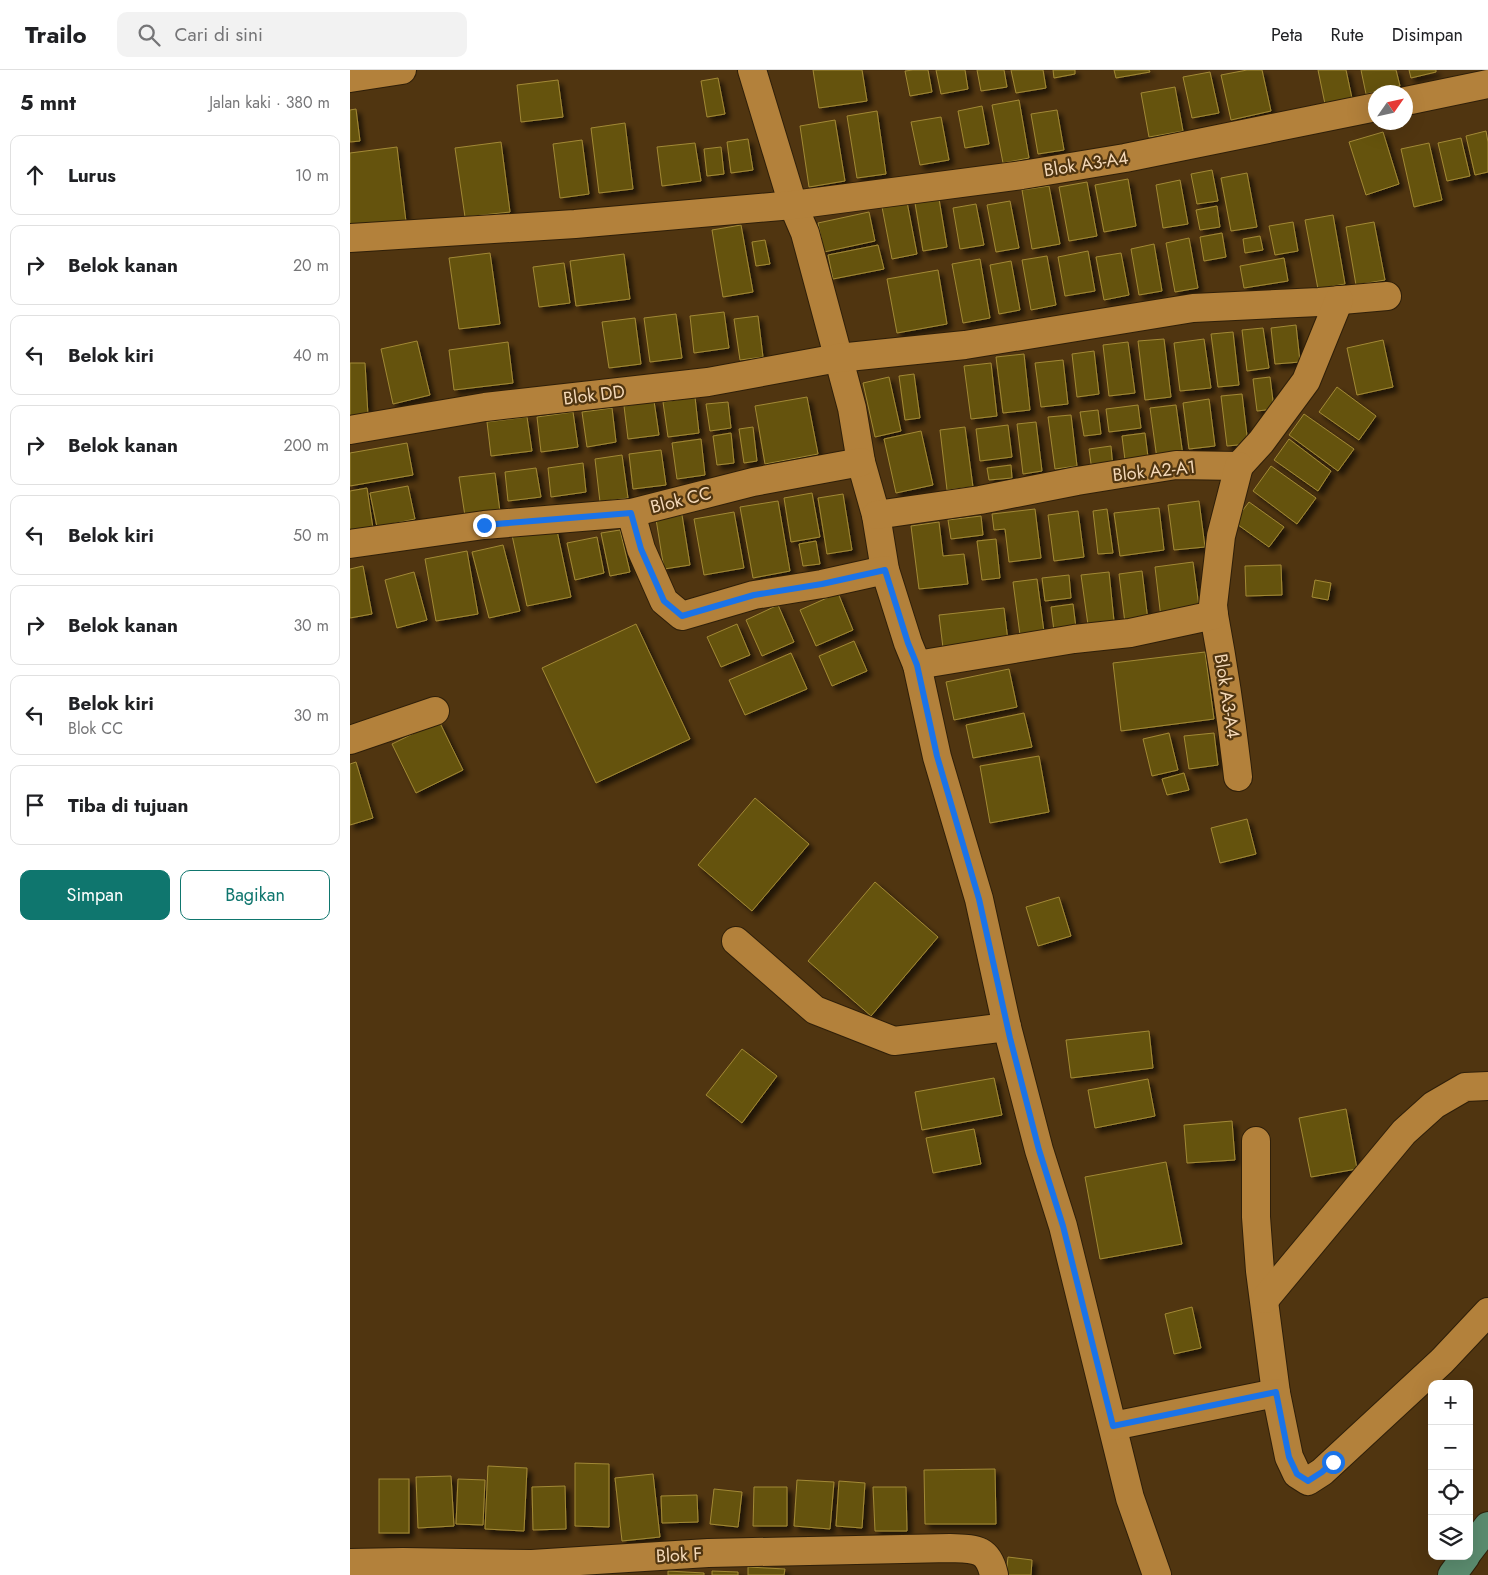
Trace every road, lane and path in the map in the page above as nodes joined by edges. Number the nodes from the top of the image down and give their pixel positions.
1 (402, 70) edge
2 (752, 70) edge
3 (350, 78) edge
4 (1488, 84) edge
5 (1413, 99) edge
6 (1368, 109) edge
7 (793, 205) junction
8 (350, 238) edge
9 (1387, 296) dead end
10 (1339, 300) junction
11 (838, 358) junction
12 (350, 430) edge
13 (861, 462) junction
14 (1239, 466) junction
15 (631, 513) junction
16 (876, 515) junction
17 (350, 544) edge
18 (885, 570) junction
19 (1214, 614) junction
20 (917, 665) junction
21 (435, 711) dead end
22 (350, 740) edge
23 (1238, 777) dead end
24 (736, 941) dead end
25 (1007, 1027) junction
26 (1488, 1086) edge
27 (1256, 1141) dead end
28 (1265, 1299) junction
29 (1488, 1312) edge
30 (1276, 1392) junction
31 (1113, 1426) junction
32 (1488, 1526) edge
33 (1473, 1546) edge
34 (1463, 1560) edge
35 (350, 1563) edge
36 (402, 1568) edge
37 (532, 1569) edge
38 (994, 1575) edge
39 (1157, 1575) edge
40 (1452, 1575) edge

1 - 3 street
2 - 7 street
4 - 5 street
6 - 7 street, Blok A3-A4
7 - 8 street, Blok A3-A4
7 - 11 street
9 - 10 street, Blok DD
10 - 11 street, Blok DD
10 - 14 street
11 - 12 street, Blok DD
11 - 13 street
13 - 15 street, Blok CC
13 - 16 street
14 - 16 street, Blok A2-A1
14 - 19 street, Blok A3-A4
15 - 17 street, Blok CC
15 - 18 street
16 - 18 street
18 - 20 street
19 - 20 street
19 - 23 street, Blok A3-A4
20 - 25 street
21 - 22 street
24 - 25 street
25 - 31 street
26 - 28 street
27 - 28 street
28 - 30 street
29 - 30 street
30 - 31 street
31 - 39 street
32 - 33 main road
34 - 40 main road
35 - 36 street, Blok F
36 - 37 street, Blok F
37 - 38 street, Blok F

